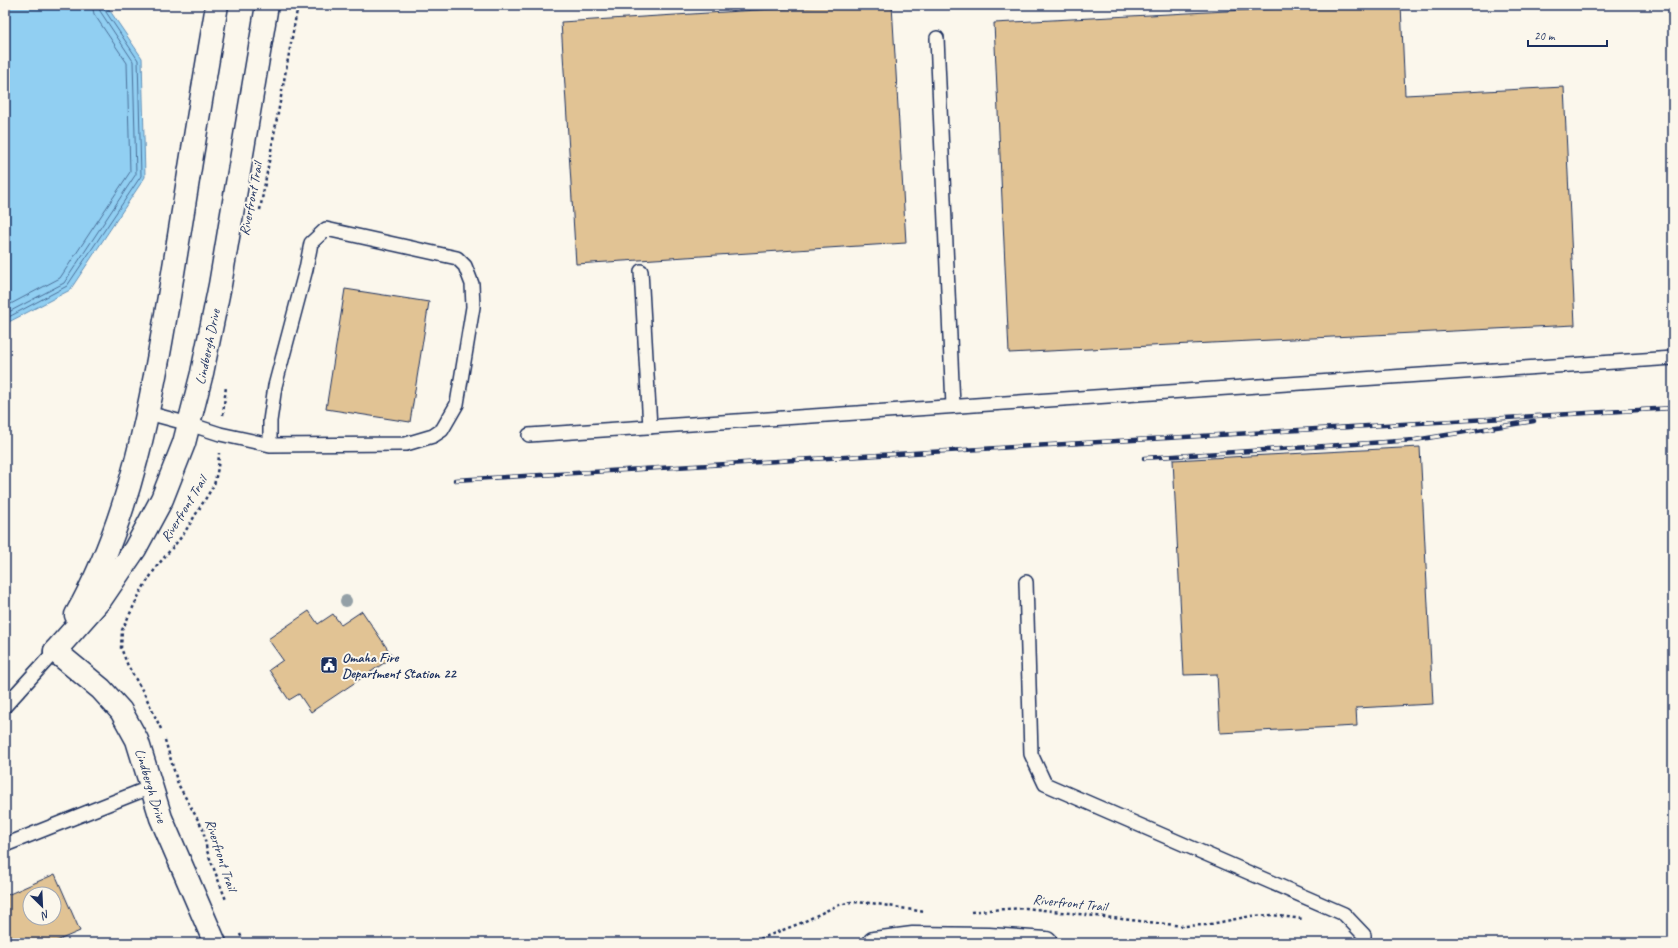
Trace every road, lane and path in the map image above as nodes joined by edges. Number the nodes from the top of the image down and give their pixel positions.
1 (217, 5) edge
2 (267, 5) edge
3 (298, 5) edge
4 (937, 38) dead end
5 (259, 214) dead end
6 (641, 271) dead end
7 (1673, 358) edge
8 (226, 383) dead end
9 (954, 406) junction
10 (148, 413) junction
11 (189, 424) junction
12 (650, 427) junction
13 (220, 434) junction
14 (529, 435) dead end
15 (270, 445) junction
16 (1026, 582) dead end
17 (55, 651) junction
18 (5, 706) edge
19 (151, 787) junction
20 (5, 845) edge
21 (228, 905) dead end
22 (930, 912) dead end
23 (969, 912) dead end
24 (1307, 920) dead end
25 (240, 934) dead end
26 (1364, 939) edge
27 (215, 943) edge
28 (244, 943) edge
29 (749, 943) edge
30 (874, 943) edge
31 (1046, 943) edge
32 (1394, 943) edge

1 - 10 street
2 - 11 street, Lindbergh Drive
3 - 5 path, Riverfront Trail
4 - 9 lane
6 - 12 lane
7 - 9 lane
8 - 13 path, Riverfront Trail
9 - 12 lane
10 - 11 lane
10 - 17 street
11 - 13 lane
11 - 17 street, Lindbergh Drive
12 - 14 lane
13 - 15 lane
13 - 21 path, Riverfront Trail
15 - 15 lane
16 - 26 lane
17 - 18 lane
17 - 19 street, Lindbergh Drive
19 - 20 lane
19 - 27 street, Lindbergh Drive
22 - 29 path
23 - 24 path, Riverfront Trail
25 - 28 path
26 - 32 path
30 - 31 street

